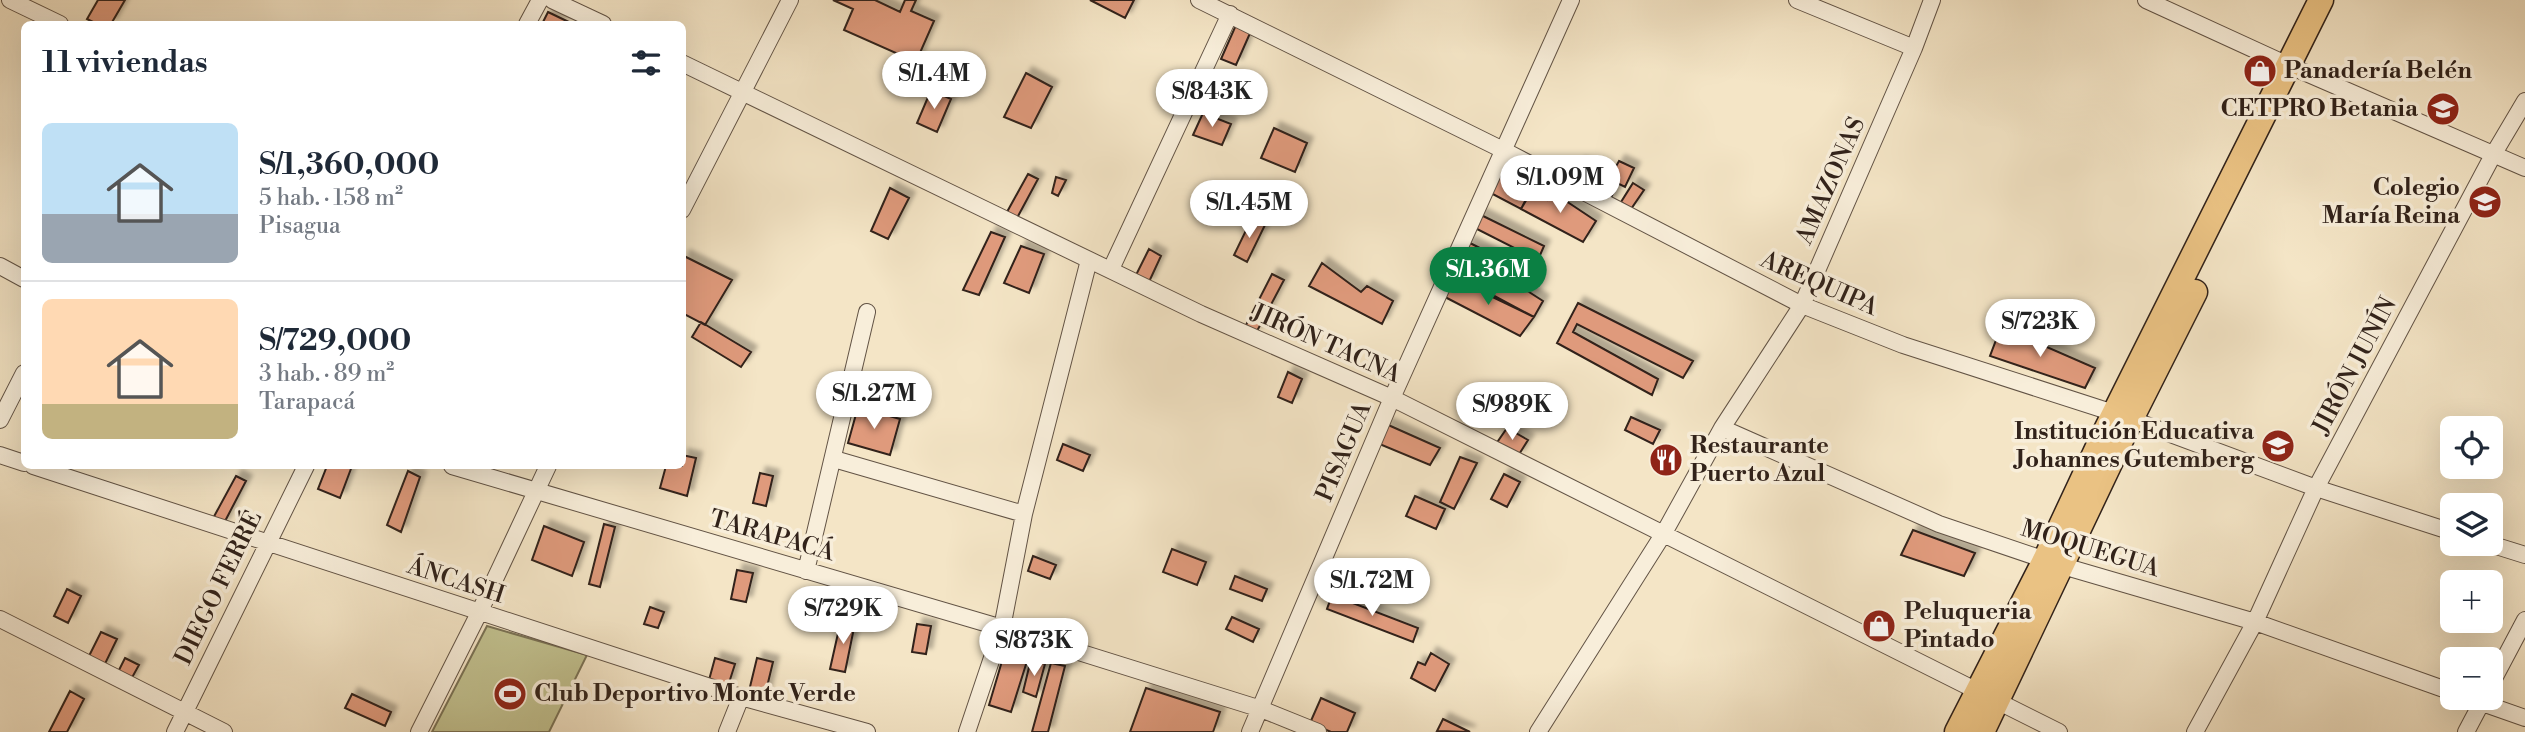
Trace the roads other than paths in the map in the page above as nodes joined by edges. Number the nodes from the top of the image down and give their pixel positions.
1 (10, 0) edge
2 (540, 0) edge
3 (552, 0) edge
4 (790, 0) edge
5 (1199, 0) edge
6 (1571, 0) edge
7 (1797, 0) edge
8 (1932, 0) edge
9 (2146, 0) edge
10 (2321, 0) edge
11 (2339, 0) edge
12 (1230, 14) junction
13 (55, 21) edge
14 (529, 21) edge
15 (597, 21) edge
16 (1914, 48) junction
17 (686, 65) edge
18 (2298, 69) junction
19 (744, 93) junction
20 (2525, 101) edge
21 (1503, 150) junction
22 (2493, 155) junction
23 (2525, 168) edge
24 (686, 202) edge
25 (1089, 260) junction
26 (0, 266) edge
27 (1111, 269) junction
28 (21, 277) edge
29 (1802, 305) junction
30 (867, 312) dead end
31 (21, 379) edge
32 (1391, 398) junction
33 (2122, 416) junction
34 (0, 420) edge
35 (1722, 428) junction
36 (0, 455) edge
37 (834, 459) junction
38 (21, 462) edge
39 (42, 469) edge
40 (304, 469) edge
41 (462, 469) edge
42 (546, 469) edge
43 (2316, 488) junction
44 (535, 490) junction
45 (1024, 514) junction
46 (2440, 528) edge
47 (1664, 533) junction
48 (267, 542) junction
49 (2503, 548) edge
50 (2525, 555) edge
51 (2054, 563) junction
52 (806, 571) junction
53 (479, 613) junction
54 (0, 619) edge
55 (2525, 620) edge
56 (2255, 622) junction
57 (1002, 628) junction
58 (2503, 661) edge
59 (2440, 688) edge
60 (1986, 695) junction
61 (741, 697) junction
62 (1261, 709) junction
63 (2474, 710) edge
64 (2503, 710) edge
65 (184, 712) junction
66 (2525, 718) edge
67 (849, 729) edge
68 (175, 732) edge
69 (225, 732) edge
70 (419, 732) edge
71 (727, 732) edge
72 (867, 732) edge
73 (967, 732) edge
74 (1250, 732) edge
75 (1318, 732) edge
76 (1538, 732) edge
77 (1957, 732) edge
78 (1982, 732) edge
79 (2059, 732) edge
80 (2195, 732) edge
81 (2466, 732) edge

1 - 13 street
2 - 14 street
3 - 15 street
4 - 19 street
5 - 12 street, AREQUIPA
6 - 21 street, PISAGUA
7 - 16 street
8 - 16 street, AMAZONAS
9 - 18 street
10 - 18 main road
11 - 18 main road
12 - 21 street, AREQUIPA
12 - 27 street
16 - 29 street, AMAZONAS
17 - 19 street, JIRÓN TACNA
18 - 22 street
18 - 33 main road
19 - 24 street
19 - 25 street, JIRÓN TACNA
20 - 22 street, JIRÓN JUNÍN
21 - 29 street, AREQUIPA
21 - 32 street, PISAGUA
22 - 23 street
22 - 43 street, JIRÓN JUNÍN
25 - 27 street, JIRÓN TACNA
25 - 45 street
26 - 28 street
27 - 32 street, JIRÓN TACNA
29 - 33 street, AREQUIPA
29 - 35 street, AMAZONAS
30 - 37 street
31 - 34 street
32 - 47 street, JIRÓN TACNA
32 - 62 street, PISAGUA
33 - 43 street, AREQUIPA
33 - 51 main road
35 - 47 street, AMAZONAS
35 - 51 street, MOQUEGUA
36 - 38 street
37 - 45 street
37 - 52 street
39 - 48 street, ÁNCASH
40 - 48 street, DIEGO FERRÉ
41 - 44 street, TARAPACÁ
42 - 44 street
43 - 46 street, AREQUIPA
43 - 56 street, JIRÓN JUNÍN
44 - 52 street, TARAPACÁ
44 - 53 street
45 - 57 street
47 - 60 street, JIRÓN TACNA
47 - 76 street, AMAZONAS
48 - 53 street, ÁNCASH
48 - 65 street, DIEGO FERRÉ
49 - 50 street
51 - 56 street, MOQUEGUA
51 - 60 main road
52 - 57 street, TARAPACÁ
53 - 61 street, ÁNCASH
53 - 70 street
54 - 65 street
55 - 58 street
56 - 59 street, MOQUEGUA
56 - 80 street, JIRÓN JUNÍN
57 - 62 street, TARAPACÁ
57 - 73 street
60 - 77 main road
60 - 78 main road
60 - 79 street, JIRÓN TACNA
61 - 67 street, ÁNCASH
61 - 71 street
62 - 74 street, PISAGUA
62 - 75 street, TARAPACÁ
63 - 81 street
64 - 66 street
65 - 68 street, DIEGO FERRÉ
65 - 69 street
67 - 72 street, ÁNCASH

